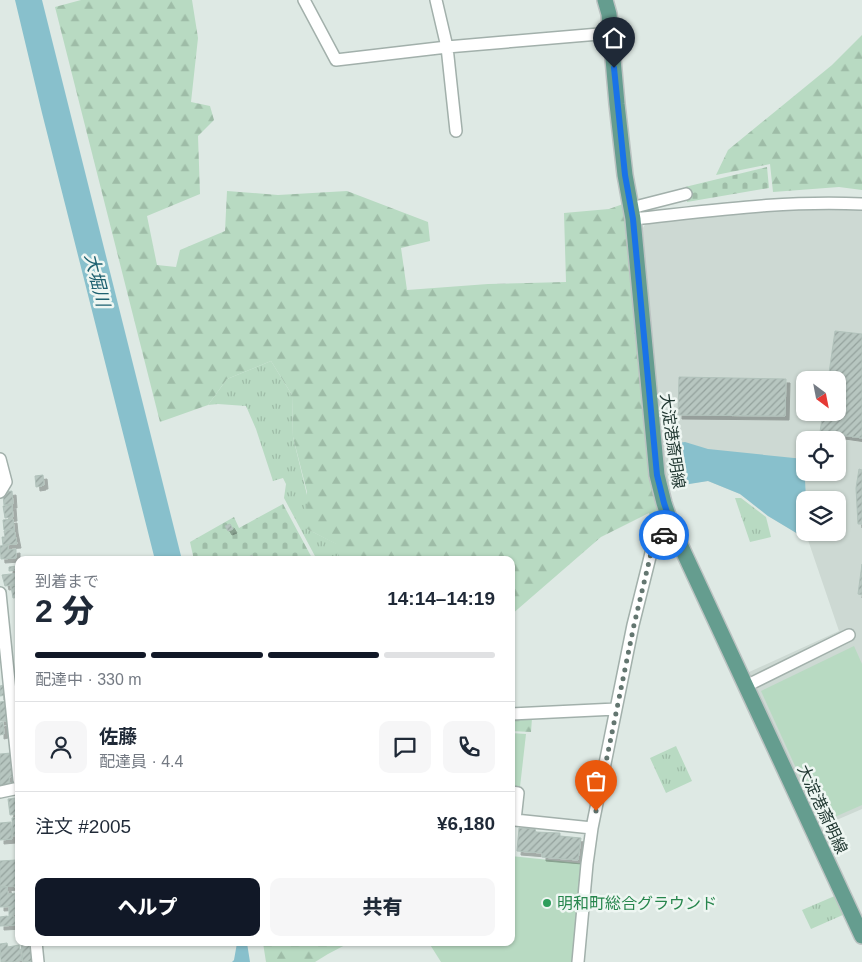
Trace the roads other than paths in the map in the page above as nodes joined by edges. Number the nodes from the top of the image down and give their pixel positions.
1 (304, 0) edge
2 (436, 0) edge
3 (605, 0) edge
4 (611, 34) junction
5 (447, 47) junction
6 (456, 131) dead end
7 (686, 194) dead end
8 (862, 204) edge
9 (632, 213) junction
10 (0, 459) edge
11 (2, 487) edge
12 (672, 527) junction
13 (0, 593) edge
14 (849, 636) dead end
15 (746, 686) junction
16 (616, 709) junction
17 (515, 714) edge
18 (15, 741) edge
19 (15, 789) edge
20 (0, 792) edge
21 (515, 793) edge
22 (515, 820) edge
23 (515, 820) edge
24 (592, 828) junction
25 (862, 936) edge
26 (36, 946) edge
27 (38, 962) edge
28 (578, 962) edge

1 - 5 street
2 - 5 street
3 - 4 main road, 大淀港斎明線
4 - 5 street
4 - 9 main road, 大淀港斎明線
5 - 6 street
7 - 9 street
8 - 9 street
9 - 12 main road, 大淀港斎明線
10 - 11 street
12 - 15 main road, 大淀港斎明線
12 - 16 street
13 - 18 street
14 - 15 street
15 - 25 main road, 大淀港斎明線
16 - 17 street
16 - 24 street
19 - 20 street
21 - 23 street
22 - 24 street
24 - 28 street
26 - 27 street

